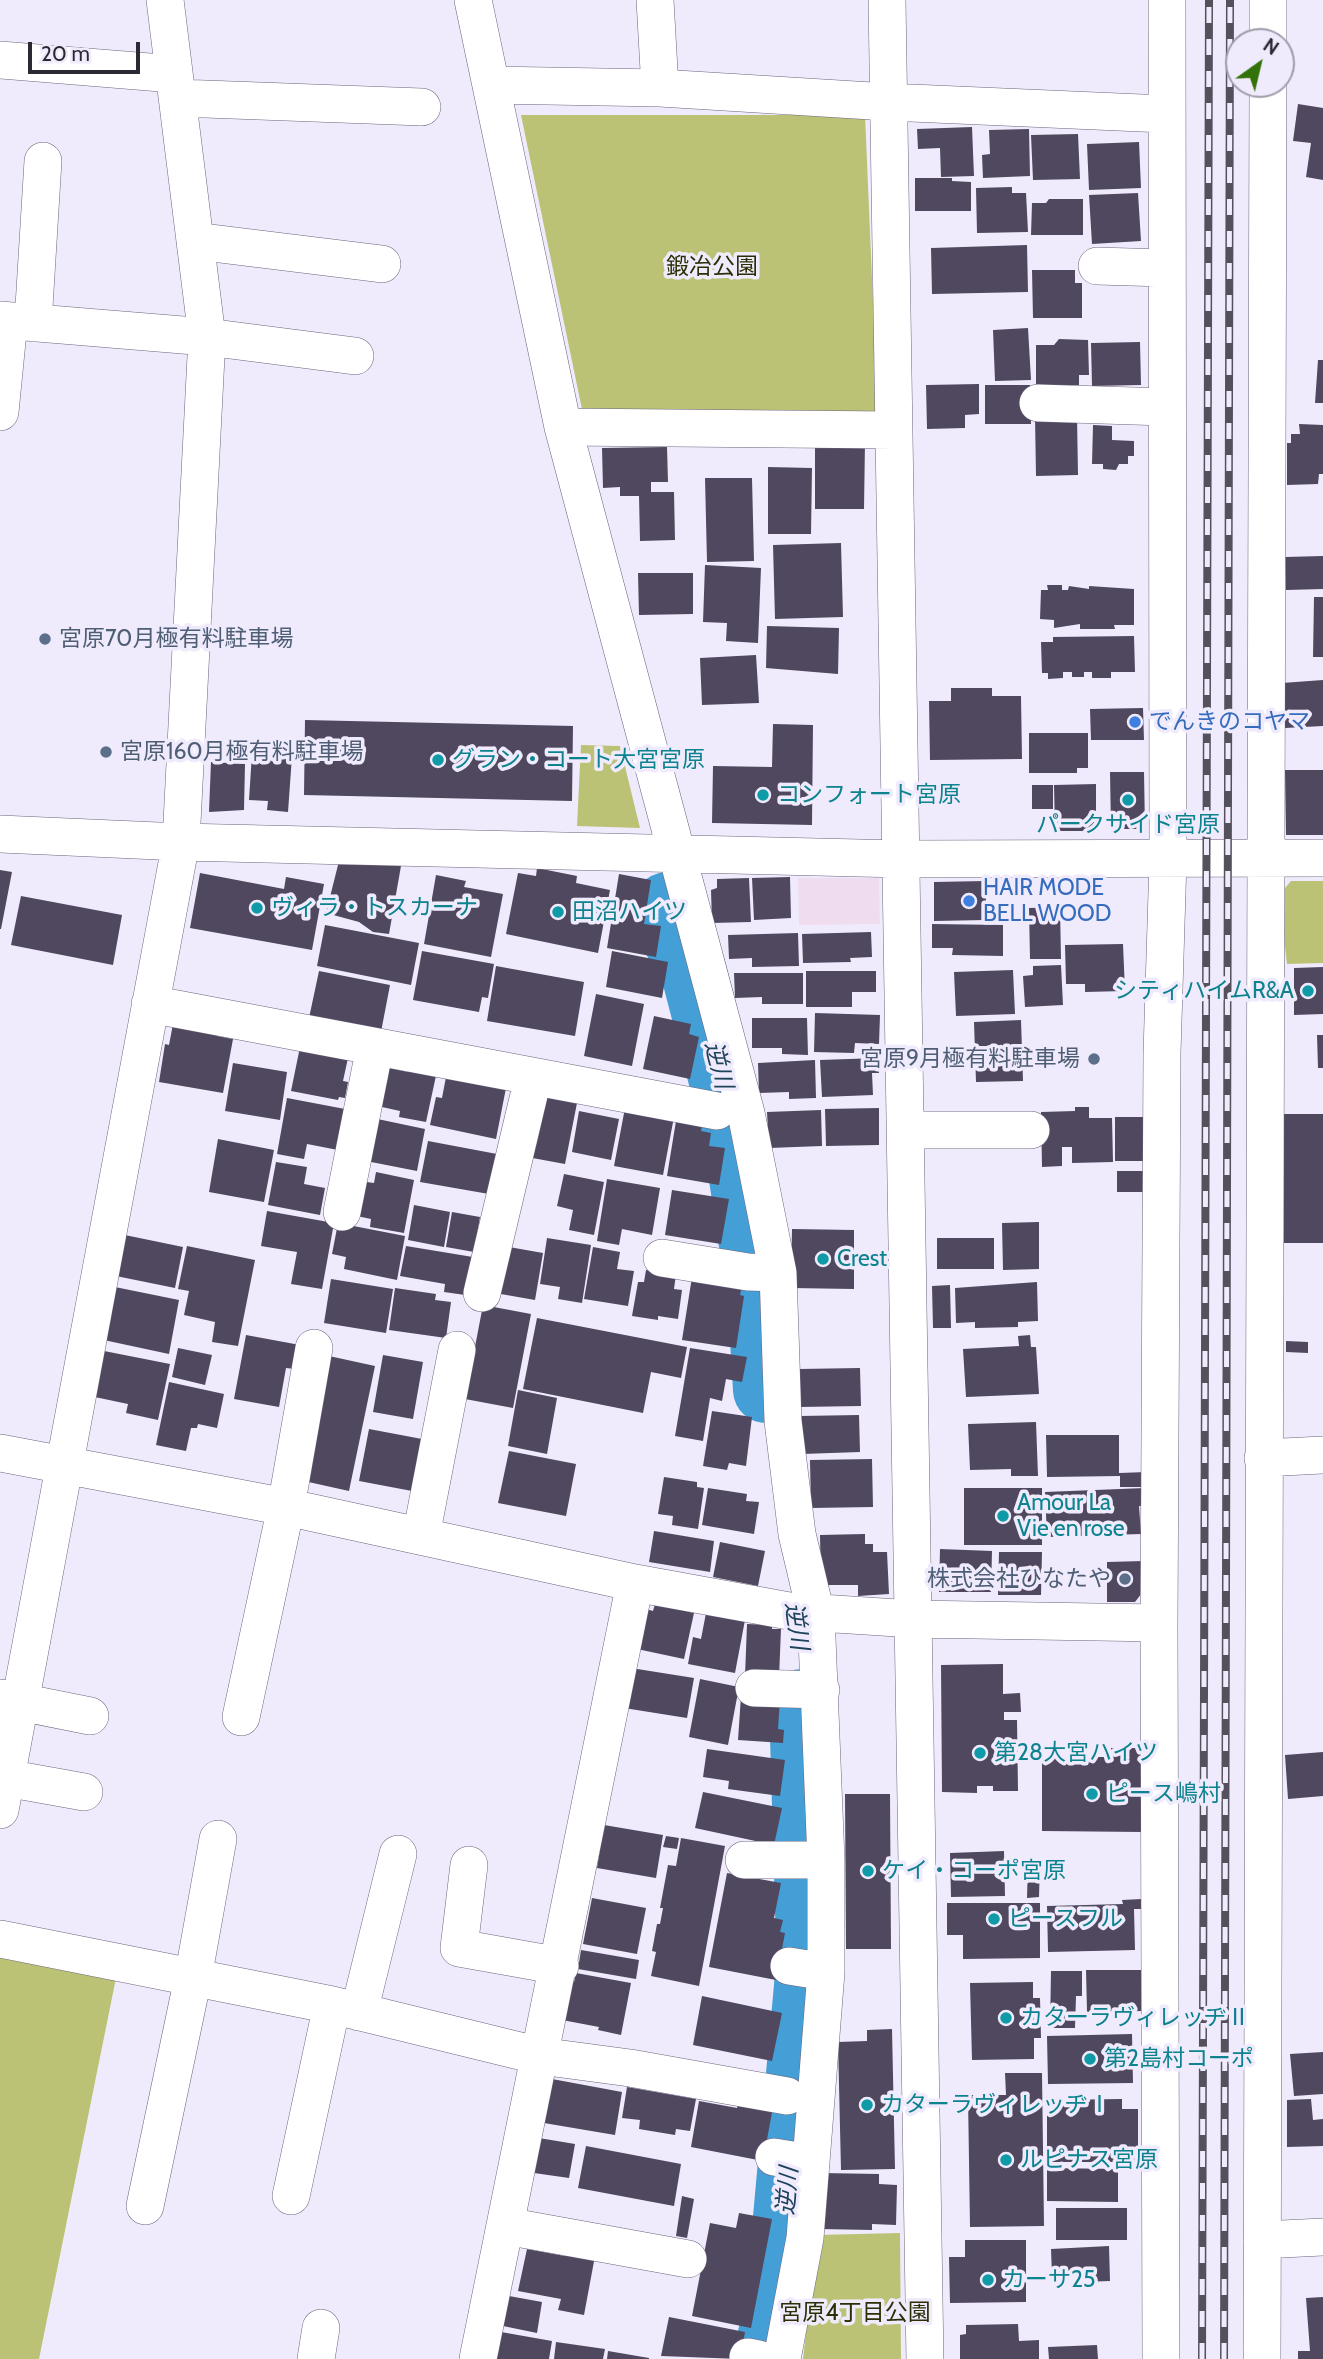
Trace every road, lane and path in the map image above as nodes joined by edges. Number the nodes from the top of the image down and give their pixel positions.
1 (165, 0) edge
2 (473, 0) edge
3 (655, 0) edge
4 (887, 0) edge
5 (1167, 0) edge
6 (1268, 0) edge
7 (1268, 28) edge
8 (0, 60) edge
9 (491, 85) junction
10 (176, 86) junction
11 (660, 88) junction
12 (1268, 98) edge
13 (888, 102) junction
14 (422, 107) dead end
15 (1165, 114) junction
16 (43, 161) dead end
17 (195, 241) junction
18 (382, 264) dead end
19 (1097, 266) dead end
20 (1165, 268) junction
21 (14, 322) edge
22 (207, 337) junction
23 (355, 356) dead end
24 (1038, 403) dead end
25 (1166, 407) junction
26 (0, 412) edge
27 (563, 427) junction
28 (892, 430) junction
29 (0, 834) edge
30 (181, 842) junction
31 (674, 852) junction
32 (1323, 858) edge
33 (902, 859) junction
34 (1267, 859) junction
35 (1168, 860) junction
36 (150, 1004) junction
37 (375, 1047) junction
38 (533, 1078) junction
39 (717, 1111) dead end
40 (906, 1130) junction
41 (1031, 1130) dead end
42 (342, 1212) dead end
43 (662, 1258) dead end
44 (763, 1272) junction
45 (482, 1293) dead end
46 (314, 1348) dead end
47 (457, 1350) dead end
48 (0, 1453) edge
49 (1323, 1455) edge
50 (1263, 1458) junction
51 (66, 1465) junction
52 (286, 1507) junction
53 (421, 1536) junction
54 (635, 1583) junction
55 (802, 1613) junction
56 (913, 1619) junction
57 (1159, 1623) junction
58 (754, 1688) dead end
59 (808, 1690) junction
60 (10, 1700) edge
61 (90, 1716) dead end
62 (241, 1717) dead end
63 (84, 1792) dead end
64 (3, 1794) edge
65 (218, 1839) dead end
66 (398, 1854) dead end
67 (744, 1860) dead end
68 (813, 1862) junction
69 (469, 1865) dead end
70 (0, 1939) edge
71 (560, 1966) junction
72 (193, 1978) junction
73 (345, 2008) junction
74 (540, 2056) junction
75 (787, 2096) dead end
76 (291, 2196) dead end
77 (145, 2206) dead end
78 (506, 2226) junction
79 (1323, 2237) edge
80 (1262, 2240) junction
81 (688, 2259) dead end
82 (763, 2358) edge
83 (478, 2359) edge
84 (925, 2359) edge
85 (1161, 2359) edge
86 (1262, 2359) edge

1 - 10 street
2 - 9 street
3 - 11 street
4 - 13 street
5 - 15 street
6 - 7 street
8 - 10 street
9 - 11 street
9 - 27 street
10 - 14 street
10 - 17 street
11 - 13 street
12 - 34 street
13 - 15 street
13 - 28 street
15 - 20 street
16 - 21 street
17 - 18 street
17 - 22 street
19 - 20 street
20 - 25 street
21 - 22 street
21 - 26 street
22 - 23 street
22 - 30 street
24 - 25 street
25 - 35 street
27 - 28 street
27 - 31 street
28 - 33 street
29 - 30 street
30 - 31 street
30 - 36 street
31 - 33 street
31 - 44 street
32 - 34 street
33 - 35 street
33 - 40 street
34 - 35 street
34 - 50 street
35 - 57 street
36 - 37 street
36 - 51 street
37 - 38 street
37 - 42 street
38 - 39 street
38 - 45 street
40 - 41 street
40 - 56 street
43 - 44 street
44 - 55 street
46 - 52 street
47 - 53 street
48 - 51 street
49 - 50 street
50 - 80 street
51 - 52 street
51 - 60 street
52 - 53 street
52 - 62 street
53 - 54 street
54 - 55 street
54 - 71 street
55 - 56 street
55 - 59 street
56 - 57 street
56 - 84 street
57 - 85 street
58 - 59 street
59 - 68 street
60 - 61 street
60 - 64 street
63 - 64 street
65 - 72 street
66 - 73 street
67 - 68 street
68 - 82 street
69 - 71 street
70 - 72 street
71 - 74 street
72 - 73 street
72 - 77 street
73 - 74 street
73 - 76 street
74 - 75 street
74 - 78 street
78 - 81 street
78 - 83 street
79 - 80 street
80 - 86 street

